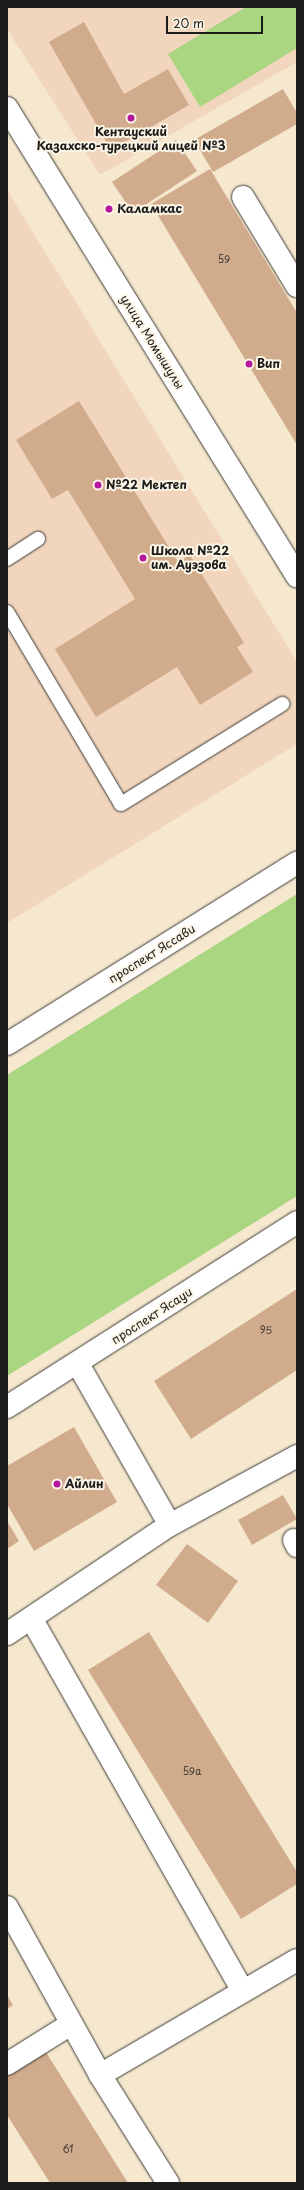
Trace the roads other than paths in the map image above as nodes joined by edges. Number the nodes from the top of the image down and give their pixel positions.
1 (7, 108) edge
2 (243, 197) dead end
3 (297, 286) edge
4 (38, 539) dead end
5 (7, 559) edge
6 (297, 576) edge
7 (7, 612) edge
8 (282, 704) dead end
9 (297, 863) edge
10 (7, 1044) edge
11 (297, 1222) edge
12 (78, 1364) junction
13 (7, 1408) edge
14 (297, 1456) edge
15 (170, 1525) junction
16 (31, 1618) junction
17 (7, 1634) edge
18 (7, 1907) edge
19 (297, 1960) edge
20 (243, 1991) junction
21 (71, 2024) junction
22 (7, 2064) edge
23 (100, 2075) junction
24 (168, 2183) edge

1 - 6 street, улица Момышулы
2 - 3 street
4 - 5 lane
7 - 8 lane
9 - 10 street, проспект Яссави
11 - 12 street, проспект Ясауи
12 - 13 street, проспект Ясауи
12 - 15 street
14 - 15 street
15 - 16 street
16 - 17 street
16 - 20 street
18 - 21 street
19 - 20 street
20 - 23 street
21 - 22 street
21 - 23 street
23 - 24 street

